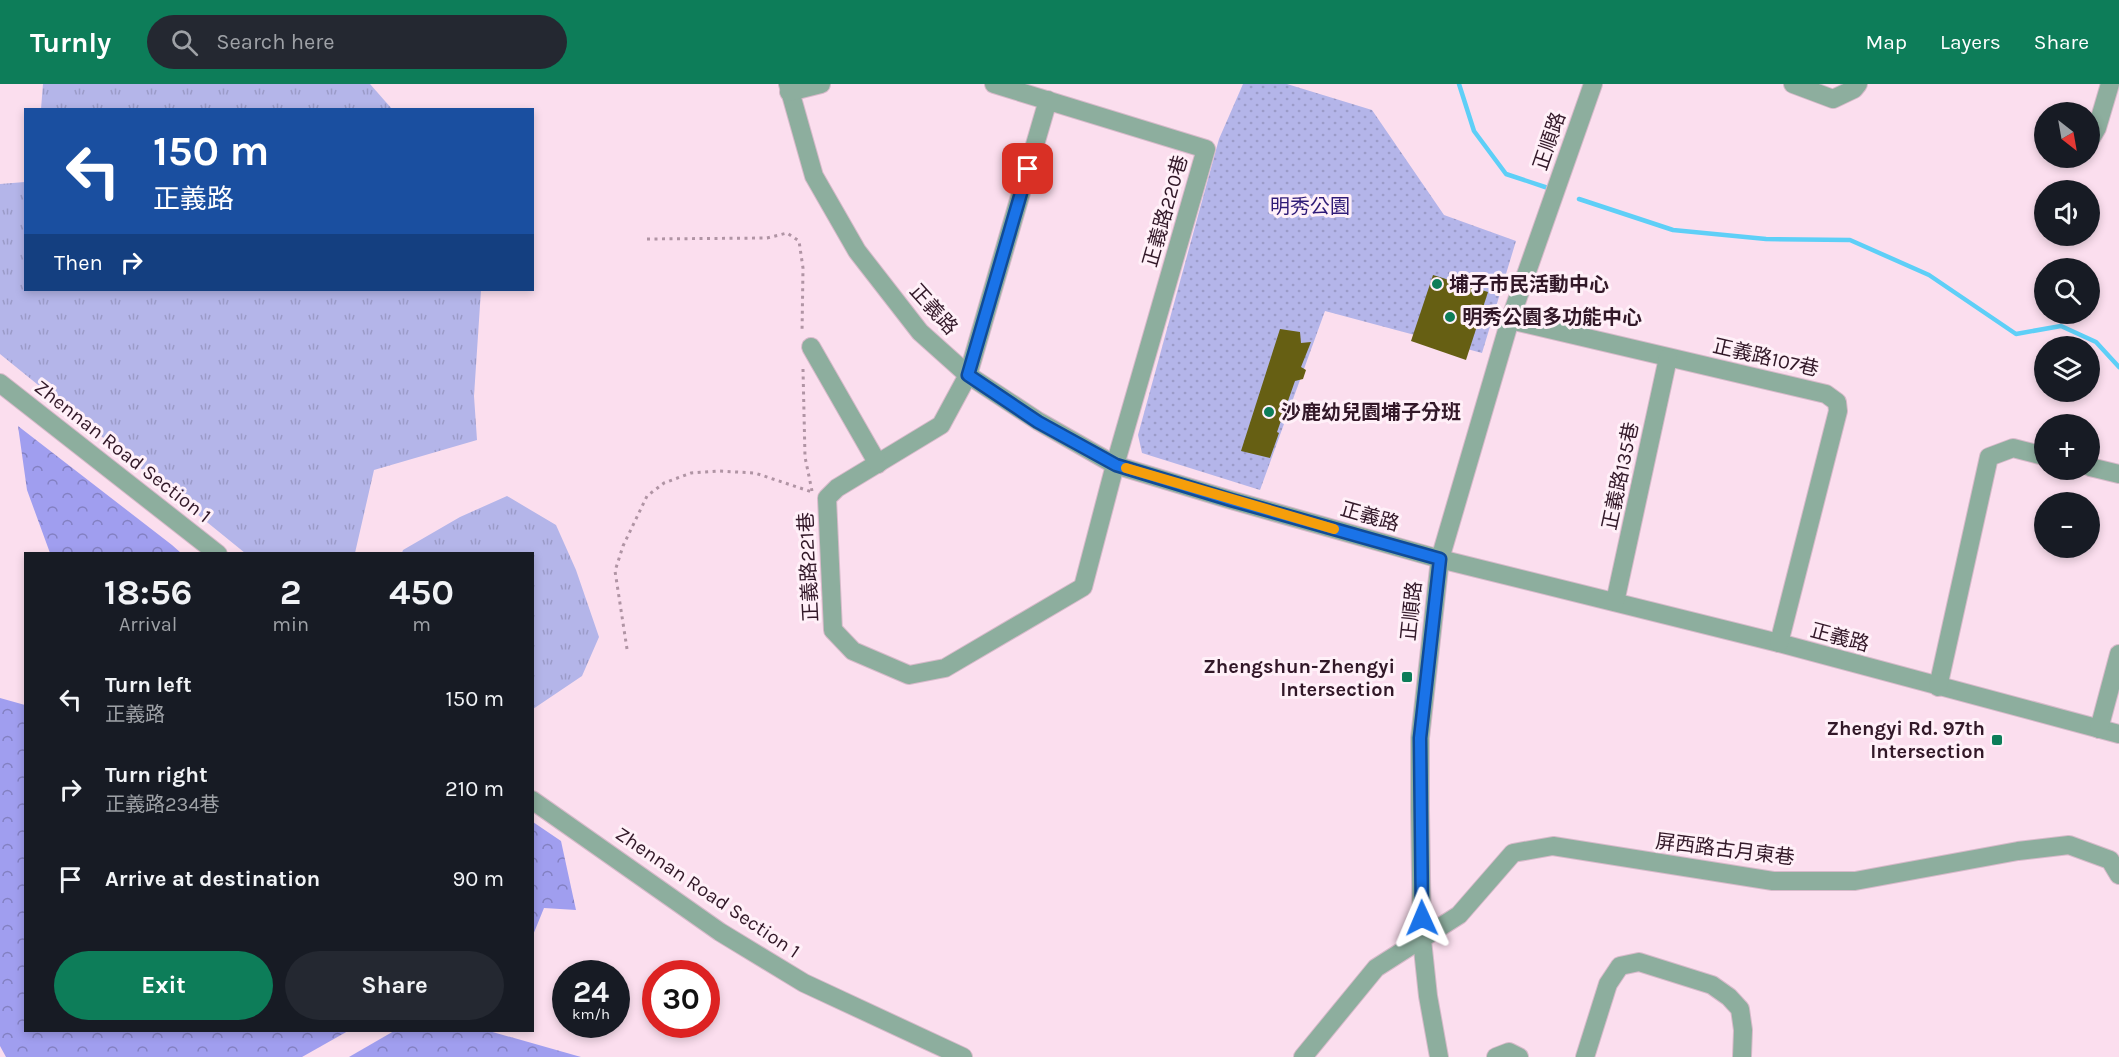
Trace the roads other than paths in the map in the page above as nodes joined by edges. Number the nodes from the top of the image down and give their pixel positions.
1 (821, 84) edge
2 (994, 84) edge
3 (1593, 84) edge
4 (1793, 84) edge
5 (1858, 84) edge
6 (2110, 84) edge
7 (789, 88) edge
8 (1048, 100) junction
9 (2100, 118) edge
10 (1510, 320) junction
11 (807, 341) road end
12 (1668, 358) junction
13 (968, 375) junction
14 (0, 383) edge
15 (2034, 453) edge
16 (878, 464) junction
17 (1116, 465) junction
18 (2100, 469) edge
19 (2119, 474) edge
20 (215, 552) edge
21 (1440, 559) junction
22 (1615, 602) junction
23 (1779, 643) junction
24 (2119, 654) edge
25 (1938, 687) junction
26 (2099, 729) junction
27 (2119, 734) edge
28 (534, 801) edge
29 (2119, 875) edge
30 (1422, 940) junction
31 (963, 1057) edge
32 (1303, 1057) edge
33 (1439, 1057) edge
34 (1496, 1057) edge
35 (1519, 1057) edge
36 (1585, 1057) edge
37 (1742, 1057) edge

1 - 7 street
2 - 8 street, 正義路220巷
3 - 10 street, 正順路
4 - 5 street
6 - 9 street
7 - 13 street, 正義路
8 - 13 street, 正義路221巷
8 - 17 street, 正義路220巷
10 - 12 street, 正義路107巷
10 - 21 street, 正順路
11 - 16 street
12 - 22 street, 正義路135巷
12 - 23 street, 正義路107巷
13 - 16 street, 正義路221巷
13 - 17 street, 正義路
14 - 20 street, Zhennan Road Section 1
15 - 25 street
16 - 17 street, 正義路221巷
17 - 21 street, 正義路
18 - 19 street
21 - 22 street, 正義路
21 - 30 street, 正順路
22 - 23 street, 正義路
23 - 25 street, 正義路
24 - 26 street
25 - 26 street, 正義路
26 - 27 street, 正義路
28 - 31 street, Zhennan Road Section 1
29 - 30 street, 屏西路古月東巷
30 - 32 street, 屏西路古月東巷
30 - 33 street, 正順路
34 - 35 street
36 - 37 street

